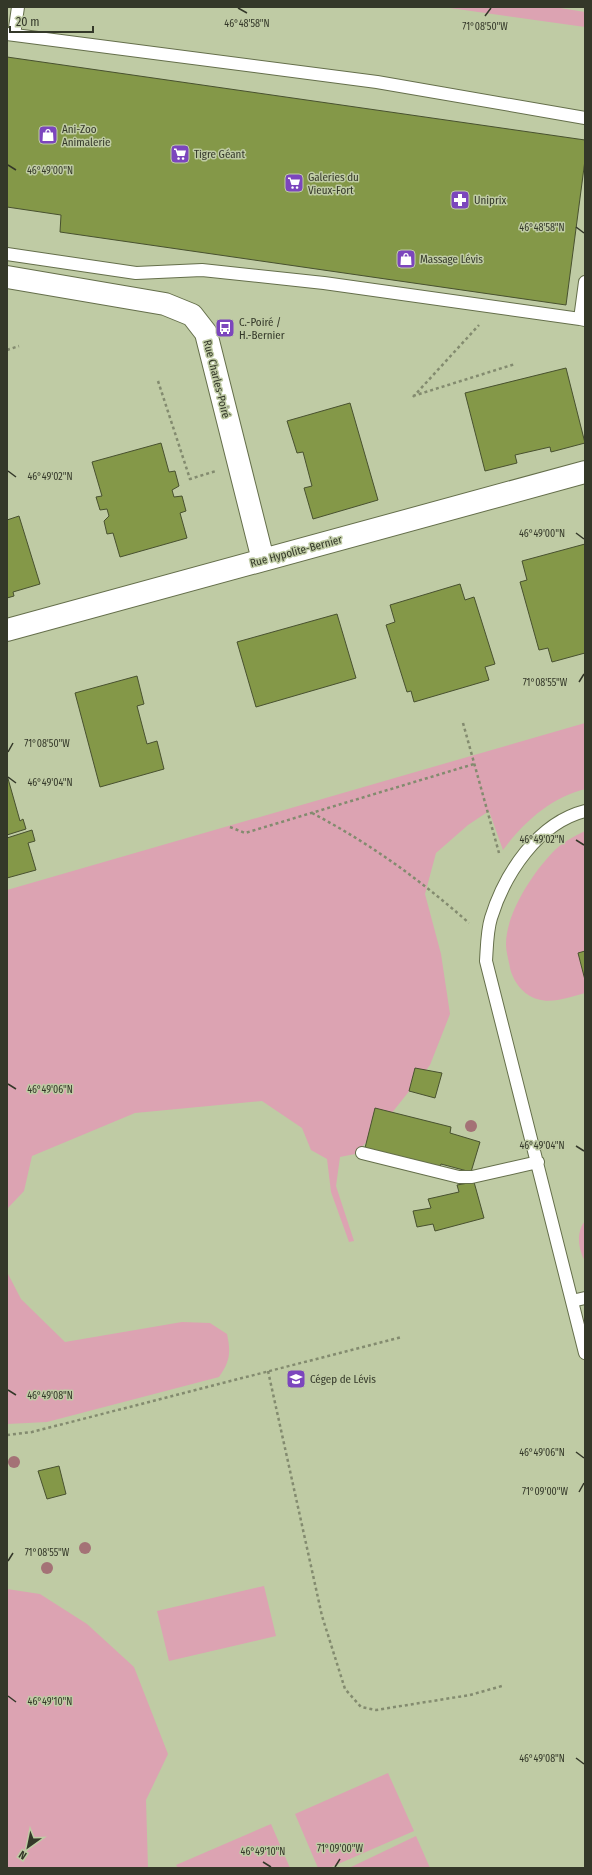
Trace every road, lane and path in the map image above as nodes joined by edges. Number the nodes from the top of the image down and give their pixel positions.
1 (18, 7) edge
2 (11, 35) edge
3 (585, 118) edge
4 (7, 254) edge
5 (7, 277) edge
6 (585, 282) edge
7 (495, 307) junction
8 (582, 320) edge
9 (19, 346) dead end
10 (7, 350) edge
11 (516, 364) dead end
12 (158, 381) dead end
13 (239, 464) junction
14 (585, 472) edge
15 (263, 560) junction
16 (7, 630) edge
17 (463, 723) dead end
18 (474, 764) junction
19 (585, 811) edge
20 (311, 812) junction
21 (230, 827) dead end
22 (513, 870) junction
23 (488, 935) junction
24 (362, 1153) dead end
25 (538, 1162) junction
26 (585, 1298) edge
27 (572, 1301) junction
28 (402, 1337) dead end
29 (585, 1353) edge
30 (268, 1371) junction
31 (7, 1435) edge
32 (502, 1686) dead end

1 - 2 lane
2 - 3 lane
4 - 7 lane
5 - 13 street, Rue Charles-Poiré
6 - 8 lane
7 - 8 lane
7 - 11 path
9 - 10 path
12 - 13 path
13 - 15 street, Rue Charles-Poiré
14 - 15 street, Rue Hypolite-Bernier
15 - 16 street, Rue Hypolite-Bernier
17 - 18 path
18 - 20 path
18 - 22 path
19 - 22 lane
20 - 21 path
20 - 23 path
22 - 23 lane
23 - 25 lane
24 - 25 lane
25 - 27 lane
26 - 27 lane
27 - 29 lane
28 - 30 path
30 - 31 path
30 - 32 path

